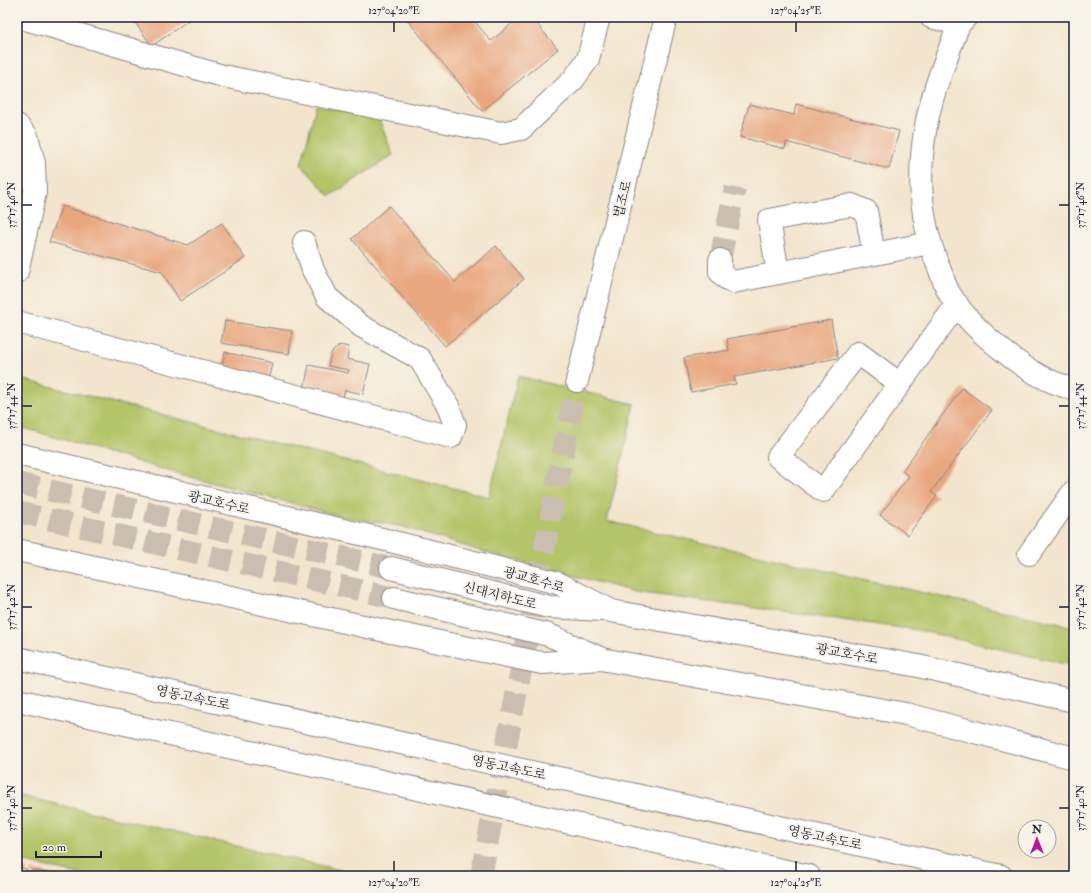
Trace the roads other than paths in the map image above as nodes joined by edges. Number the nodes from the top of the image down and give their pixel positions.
1 (18, 17) edge
2 (599, 17) edge
3 (667, 17) edge
4 (931, 17) edge
5 (962, 21) edge
6 (17, 125) edge
7 (304, 242) dead end
8 (930, 243) junction
9 (874, 254) junction
10 (720, 260) tunnel mouth
11 (17, 272) edge
12 (778, 273) junction
13 (957, 304) junction
14 (17, 322) edge
15 (578, 381) tunnel mouth
16 (900, 384) junction
17 (1074, 389) edge
18 (17, 454) edge
19 (1074, 491) edge
20 (17, 550) edge
21 (1029, 554) dead end
22 (391, 568) tunnel mouth
23 (394, 598) tunnel mouth
24 (611, 611) junction
25 (17, 658) edge
26 (601, 659) junction
27 (17, 700) edge
28 (1074, 701) edge
29 (1074, 758) edge
30 (809, 876) edge
31 (1001, 876) edge

1 - 2 main road
3 - 15 main road, 법조로
4 - 5 main road
5 - 8 main road
6 - 11 main road
7 - 14 main road
8 - 9 main road
8 - 13 main road
9 - 12 main road
9 - 12 main road
10 - 12 main road
13 - 16 main road
13 - 17 main road
16 - 16 main road
18 - 24 main road, 광교호수로
19 - 21 main road
20 - 26 main road
22 - 24 main road, 신대지하도로
23 - 26 main road, 신대지하도로
24 - 28 main road, 광교호수로
25 - 31 main road, 영동고속도로
26 - 29 main road
27 - 30 main road

